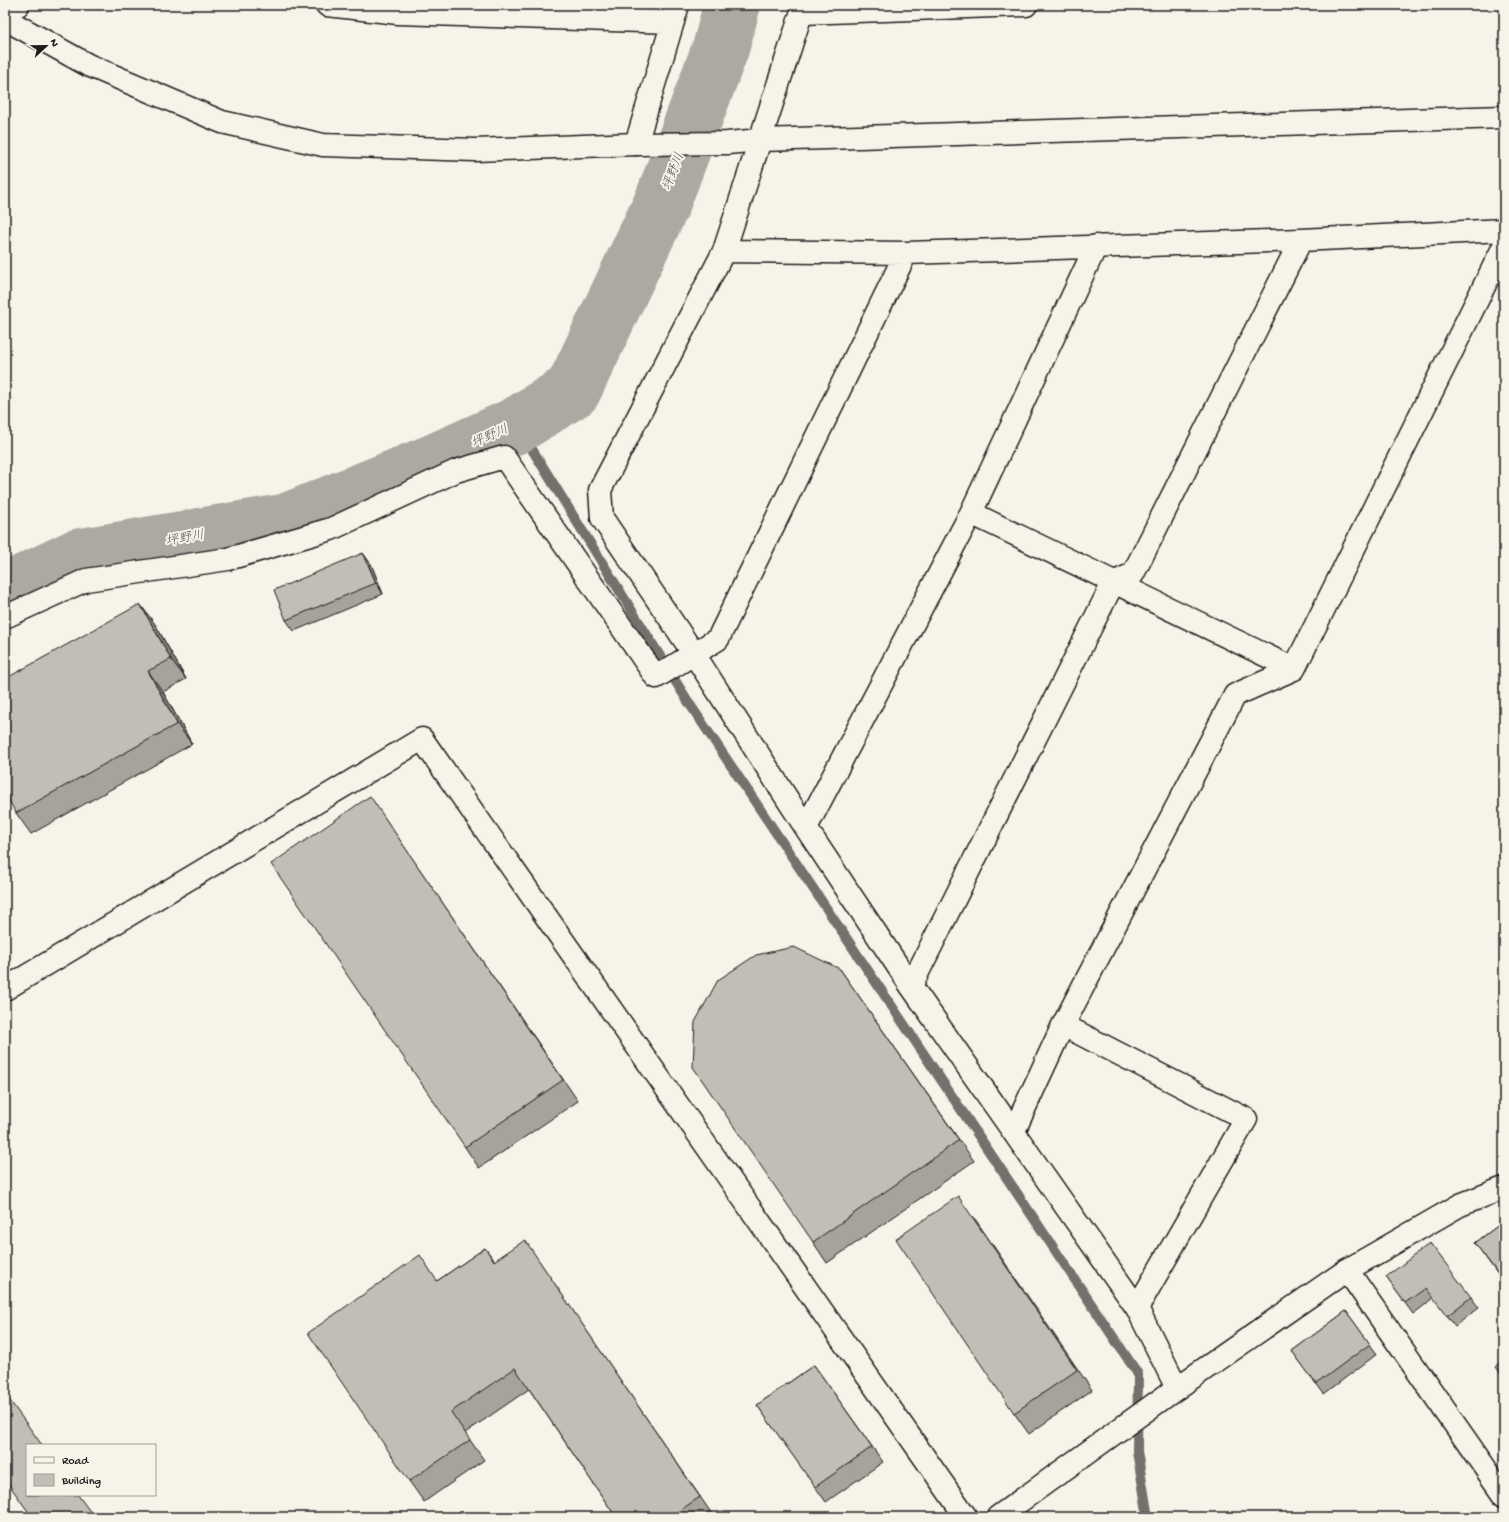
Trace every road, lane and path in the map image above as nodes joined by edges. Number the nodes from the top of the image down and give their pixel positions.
1 (18, 5) edge
2 (327, 5) edge
3 (1026, 5) edge
4 (1003, 6) edge
5 (405, 9) edge
6 (803, 9) edge
7 (5, 12) edge
8 (676, 13) edge
9 (5, 19) edge
10 (1504, 117) edge
11 (761, 140) junction
12 (636, 144) junction
13 (1504, 230) edge
14 (1301, 240) junction
15 (1096, 246) junction
16 (1504, 246) edge
17 (724, 251) junction
18 (906, 253) junction
19 (971, 513) junction
20 (1113, 583) junction
21 (5, 617) edge
22 (694, 654) junction
23 (1294, 670) junction
24 (806, 828) junction
25 (912, 986) junction
26 (5, 989) edge
27 (1063, 1025) junction
28 (1014, 1130) junction
29 (1504, 1188) edge
30 (1347, 1270) junction
31 (1137, 1308) junction
32 (1177, 1388) junction
33 (1504, 1495) edge
34 (966, 1517) edge
35 (998, 1517) edge

1 - 7 street
2 - 5 street
3 - 4 street
4 - 6 street
5 - 8 street
6 - 11 street
8 - 12 street
9 - 12 street
10 - 11 street
11 - 12 street
11 - 17 street
13 - 14 street
14 - 15 street
14 - 20 street
15 - 18 street
15 - 19 street
16 - 23 street
17 - 18 street
17 - 22 street
18 - 22 street
19 - 20 street
19 - 24 street
20 - 23 street
20 - 25 street
21 - 22 street
22 - 24 street
23 - 27 street
24 - 25 street
25 - 28 street
26 - 34 street
27 - 28 street
27 - 31 street
28 - 31 street
29 - 30 street
30 - 32 street
30 - 33 street
31 - 32 street
32 - 35 street

